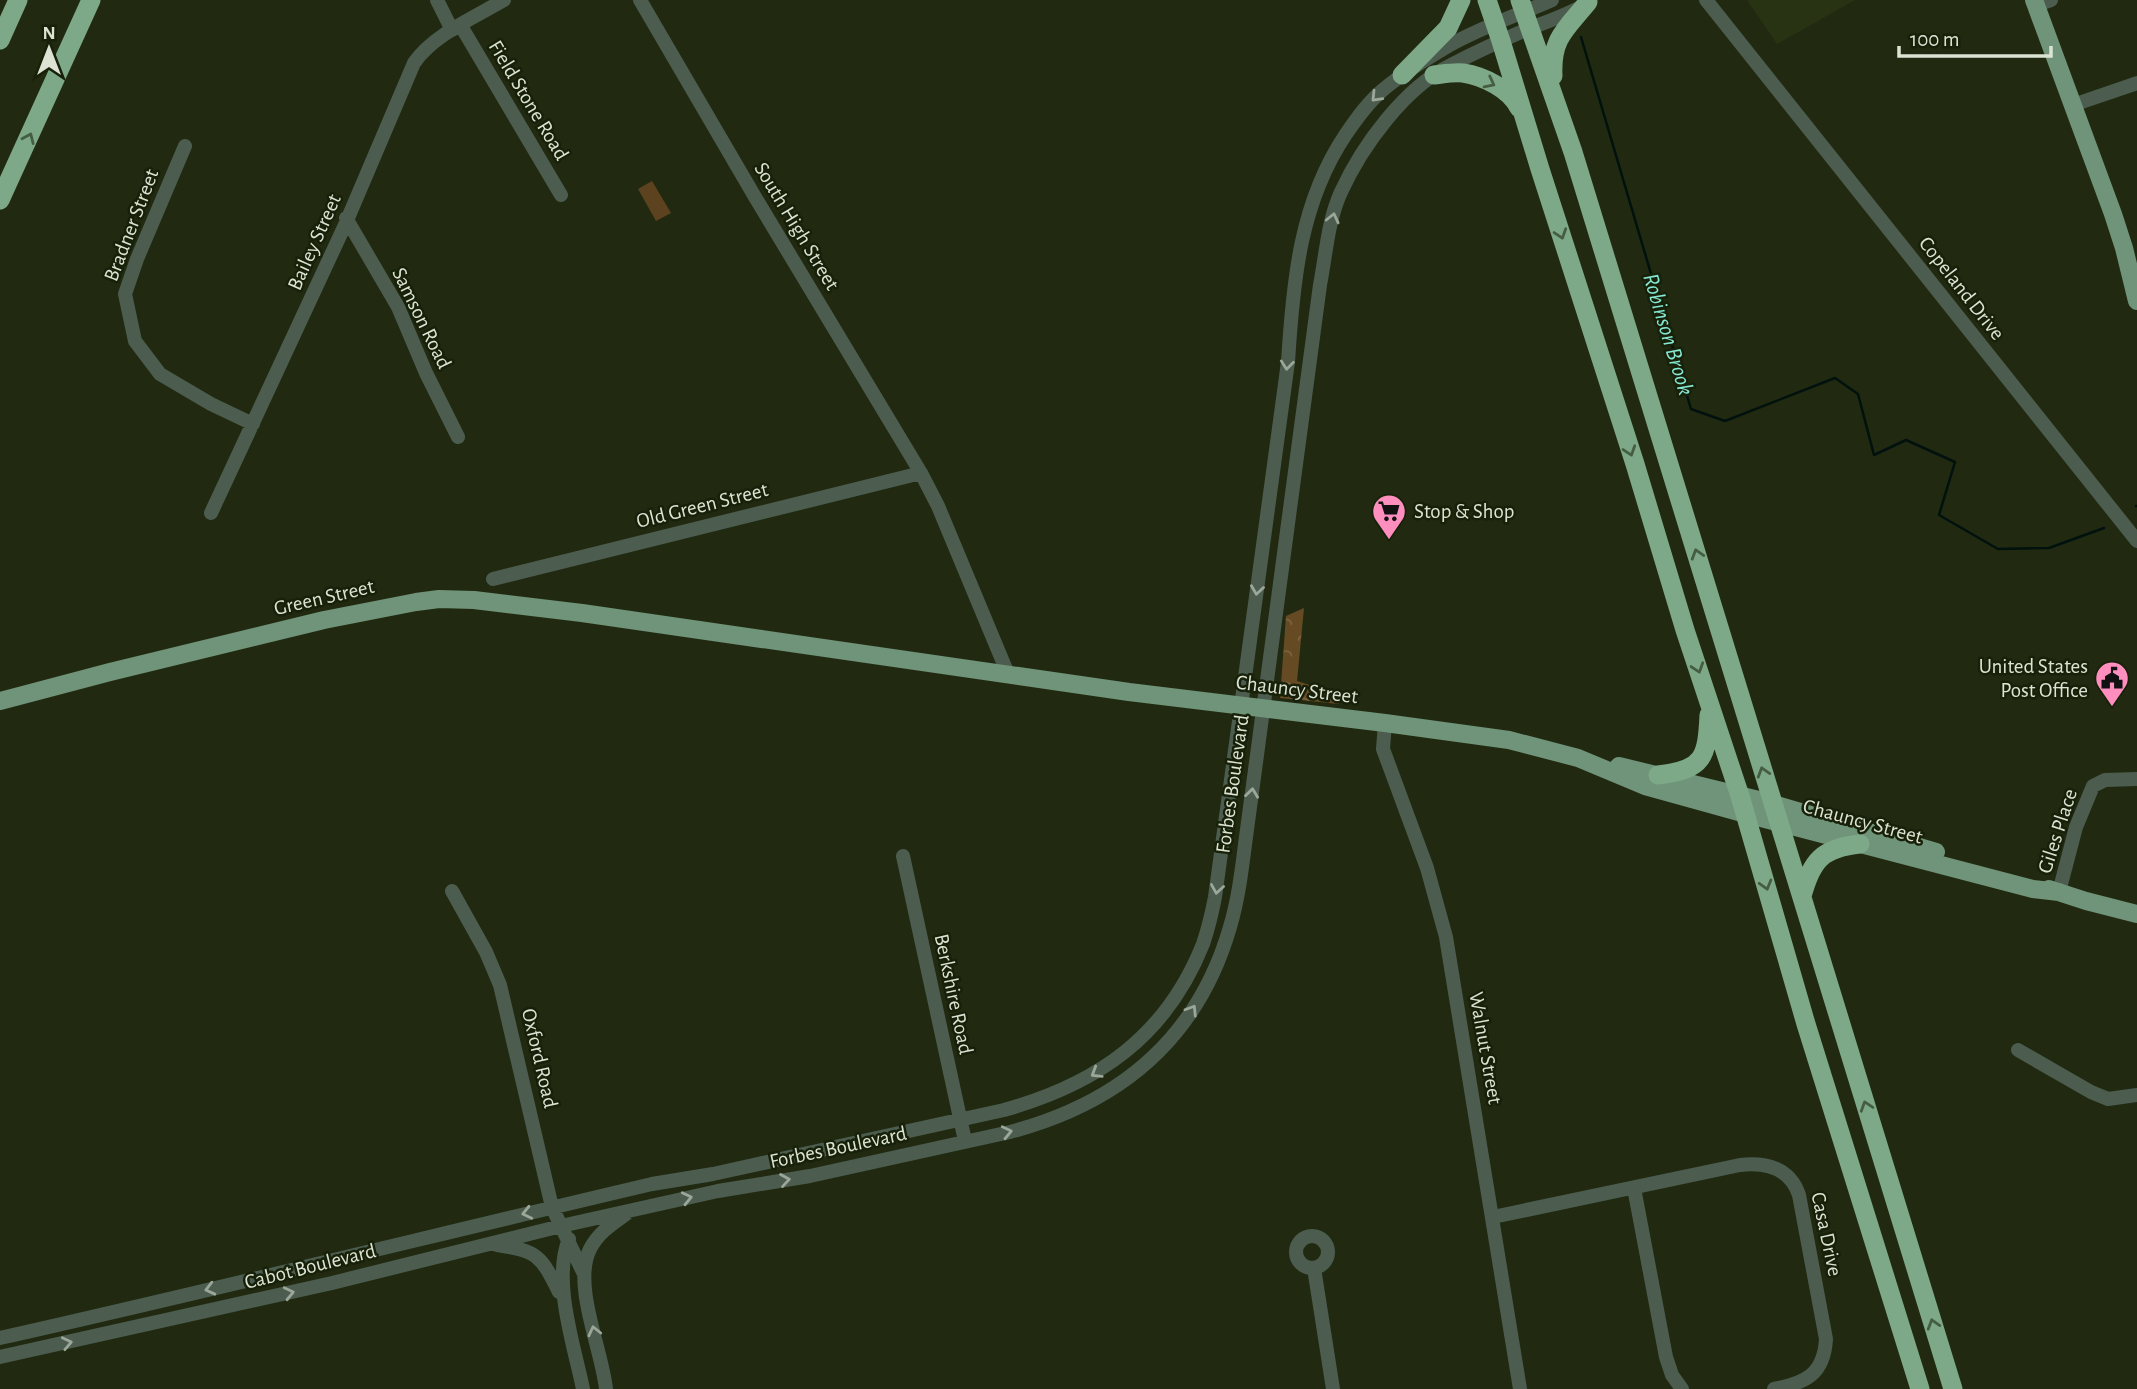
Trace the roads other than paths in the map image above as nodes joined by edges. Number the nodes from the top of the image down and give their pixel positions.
1 (18, 0) edge
2 (91, 0) edge
3 (437, 0) edge
4 (503, 0) edge
5 (640, 0) edge
6 (1461, 0) edge
7 (1486, 0) edge
8 (1552, 0) edge
9 (1706, 0) edge
10 (1589, 1) edge
11 (2041, 2) edge
12 (1525, 13) edge
13 (457, 28) junction
14 (1498, 32) junction
15 (0, 40) edge
16 (1402, 75) junction
17 (1434, 75) junction
18 (2137, 83) edge
19 (1553, 91) junction
20 (2073, 105) junction
21 (1527, 124) junction
22 (185, 146) dead end
23 (561, 195) dead end
24 (0, 200) edge
25 (346, 218) junction
26 (2137, 301) edge
27 (253, 424) junction
28 (457, 437) dead end
29 (921, 473) junction
30 (211, 513) dead end
31 (2137, 541) edge
32 (493, 579) dead end
33 (665, 625) joint
34 (1008, 674) junction
35 (0, 701) edge
36 (1710, 703) junction
37 (1242, 706) junction
38 (1263, 709) junction
39 (1385, 723) junction
40 (1578, 758) junction
41 (1658, 775) junction
42 (2137, 779) edge
43 (1743, 805) junction
44 (1776, 813) junction
45 (1860, 844) junction
46 (903, 856) dead end
47 (452, 891) dead end
48 (2059, 892) junction
49 (1802, 896) junction
50 (2137, 914) edge
51 (2018, 1050) dead end
52 (2137, 1095) edge
53 (961, 1119) junction
54 (965, 1141) junction
55 (1634, 1188) junction
56 (617, 1192) junction
57 (552, 1207) junction
58 (629, 1211) junction
59 (1493, 1217) junction
60 (582, 1222) junction
61 (561, 1226) junction
62 (568, 1241) junction
63 (489, 1243) junction
64 (1314, 1268) dead end
65 (583, 1272) junction
66 (565, 1304) junction
67 (0, 1338) edge
68 (0, 1357) edge
69 (583, 1389) edge
70 (606, 1389) edge
71 (1333, 1389) edge
72 (1520, 1389) edge
73 (1682, 1389) edge
74 (1774, 1389) edge
75 (1920, 1389) edge
76 (1953, 1389) edge

1 - 15 highway
24 -> 2 highway
3 - 13 street
4 - 13 street, Bailey Street
5 - 29 street, South High Street
6 - 16 highway
7 - 14 highway
8 - 12 street, Forbes Boulevard
9 - 31 street, Copeland Drive
10 - 12 street, Forbes Boulevard
10 - 19 highway
11 - 20 main road
12 - 14 street, Forbes Boulevard
12 - 19 highway
13 - 23 street, Field Stone Road
13 - 25 street, Bailey Street
14 - 16 street, Forbes Boulevard
14 - 17 street, Forbes Boulevard
14 - 21 highway
16 -> 37 street, Forbes Boulevard
17 -> 21 highway
38 -> 17 street, Forbes Boulevard
18 - 20 street
44 -> 19 highway
20 - 26 main road
21 -> 36 highway
22 - 27 street, Bradner Street
25 - 27 street, Bailey Street
25 - 28 street, Samson Road
27 - 30 street, Bailey Street
29 - 32 street, Old Green Street
29 - 34 street
33 - 34 main road, Chauncy Street
33 - 35 main road, Green Street
34 - 37 main road, Chauncy Street
36 - 41 highway
36 - 43 highway
37 - 38 main road, Chauncy Street
37 -> 53 street, Forbes Boulevard
38 - 39 main road, Chauncy Street
54 -> 38 street, Forbes Boulevard
39 - 40 main road, Chauncy Street
39 - 59 street, Walnut Street
40 - 41 main road, Chauncy Street
40 - 43 main road, Chauncy Street
41 - 43 main road, Chauncy Street
42 - 48 street, Giles Place
43 - 44 main road, Chauncy Street
43 -> 75 highway
44 - 45 main road, Chauncy Street
44 - 48 main road, Chauncy Street
44 - 49 highway
45 - 48 main road, Chauncy Street
45 - 49 highway
46 - 53 street, Berkshire Road
47 - 57 street, Oxford Road
48 - 50 main road, Chauncy Street
76 -> 49 highway
51 - 52 street
53 - 54 street, Berkshire Road
53 - 56 street, Forbes Boulevard
58 -> 54 street, Forbes Boulevard
55 - 59 street, Casa Drive
55 - 73 street
55 - 74 street, Casa Drive
56 - 57 street, Cabot Boulevard
56 - 60 street, Forbes Boulevard
57 - 61 street, Oxford Road
57 -> 67 street, Cabot Boulevard
58 - 60 street, Cabot Boulevard
58 - 65 street, Forbes Boulevard
59 - 72 street, Walnut Street
60 - 61 street, Cabot Boulevard
60 - 62 street, Forbes Boulevard
61 - 62 street, Oxford Road
61 - 63 street, Cabot Boulevard
62 - 65 street
62 - 66 street, Forbes Boulevard
63 - 66 street
68 -> 63 street, Cabot Boulevard
64 - 71 street
70 -> 65 street
66 - 69 street, Forbes Boulevard

